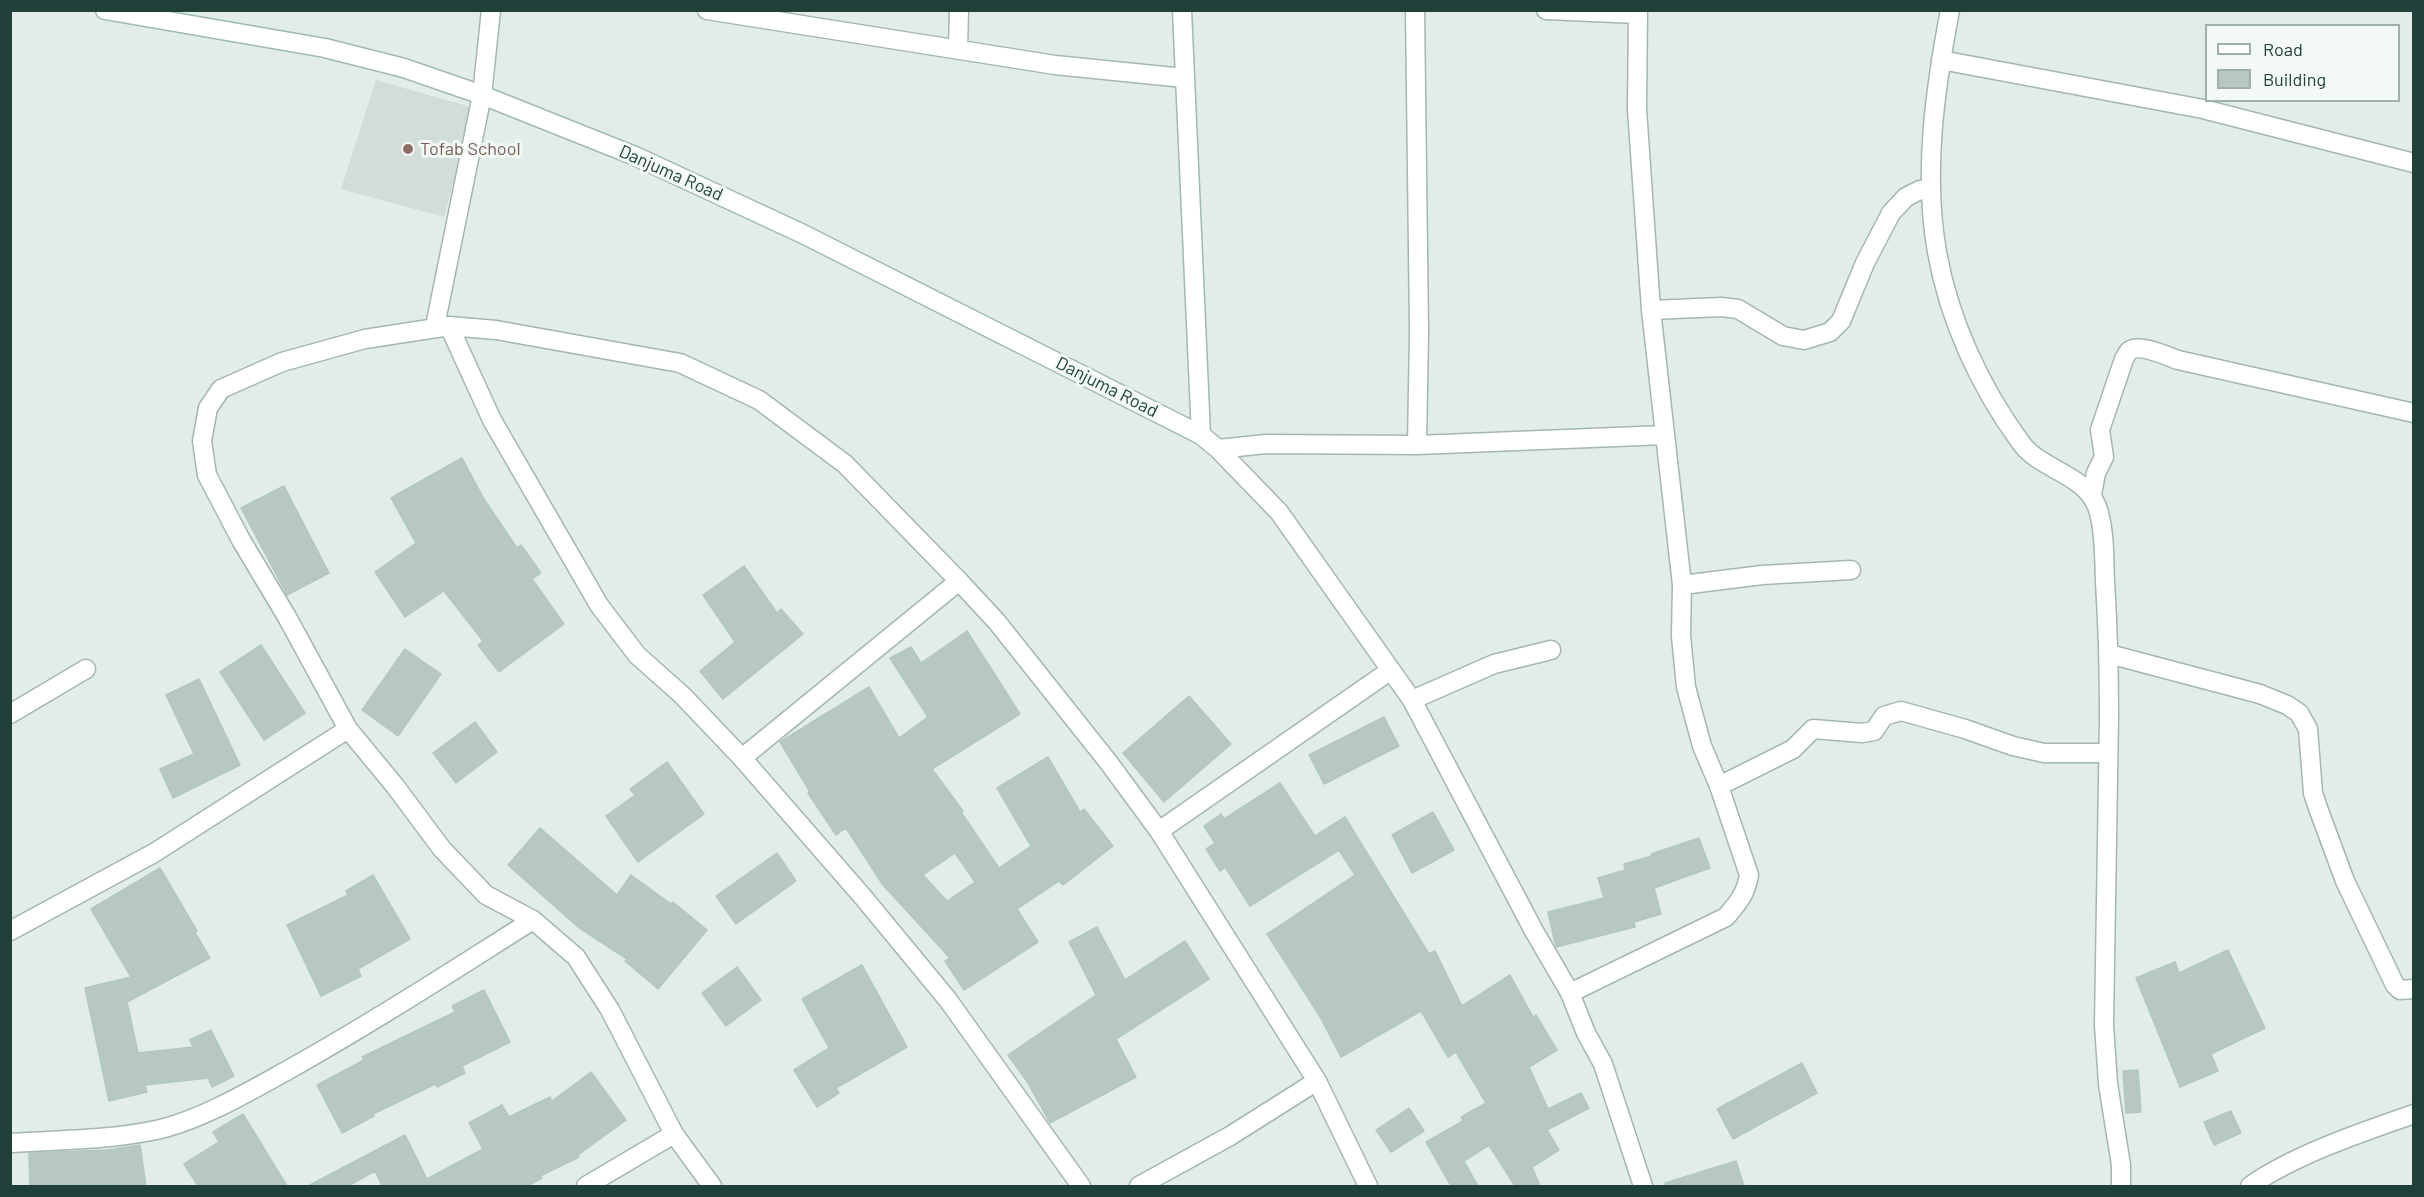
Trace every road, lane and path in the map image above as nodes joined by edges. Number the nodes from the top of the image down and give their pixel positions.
1 (491, 10) edge
2 (959, 10) edge
3 (1182, 10) edge
4 (1415, 10) edge
5 (1546, 10) edge
6 (1950, 10) edge
7 (111, 11) edge
8 (713, 11) edge
9 (1638, 12) edge
10 (958, 48) junction
11 (1941, 60) junction
12 (1184, 78) junction
13 (483, 95) junction
14 (2414, 163) edge
15 (1931, 188) junction
16 (1651, 310) junction
17 (442, 326) junction
18 (2414, 413) edge
19 (1201, 435) junction
20 (1665, 435) junction
21 (1417, 445) junction
22 (1218, 449) junction
23 (2092, 494) junction
24 (1851, 570) dead end
25 (959, 580) junction
26 (1682, 585) junction
27 (1551, 650) dead end
28 (2109, 654) junction
29 (86, 669) dead end
30 (1390, 670) junction
31 (1412, 700) junction
32 (10, 714) edge
33 (348, 729) junction
34 (2108, 753) junction
35 (742, 758) junction
36 (1719, 786) junction
37 (1159, 831) junction
38 (533, 920) junction
39 (10, 931) edge
40 (2414, 989) edge
41 (1570, 993) junction
42 (1317, 1081) junction
43 (2414, 1114) edge
44 (674, 1134) junction
45 (10, 1143) edge
46 (586, 1186) edge
47 (712, 1186) edge
48 (1081, 1186) edge
49 (1139, 1186) edge
50 (1368, 1186) edge
51 (1643, 1186) edge
52 (2121, 1186) edge
53 (2250, 1186) edge

1 - 13 street
2 - 10 street
3 - 12 street
4 - 21 street
5 - 9 street
6 - 11 street
7 - 13 street, Danjuma Road
8 - 10 street
9 - 16 street
10 - 12 street
11 - 14 street
11 - 15 street
12 - 19 street
13 - 17 street
13 - 19 street, Danjuma Road
15 - 16 street
15 - 23 street
16 - 20 street
17 - 25 street
17 - 33 street
17 - 35 street
18 - 23 street
19 - 22 street, Danjuma Road
20 - 21 street
20 - 26 street
21 - 22 street
22 - 30 street, Danjuma Road
23 - 28 street
24 - 26 street
25 - 35 street
25 - 37 street
26 - 36 street
27 - 31 street
28 - 34 street
28 - 40 street
29 - 32 street
30 - 31 street, Danjuma Road
30 - 37 street
31 - 41 street, Danjuma Road
33 - 38 street
33 - 39 street
34 - 36 street
34 - 52 street
35 - 48 street
36 - 41 street
37 - 42 street
38 - 44 street
38 - 45 street
41 - 51 street, Danjuma Road
42 - 49 street
42 - 50 street
43 - 53 street
44 - 46 street
44 - 47 street

